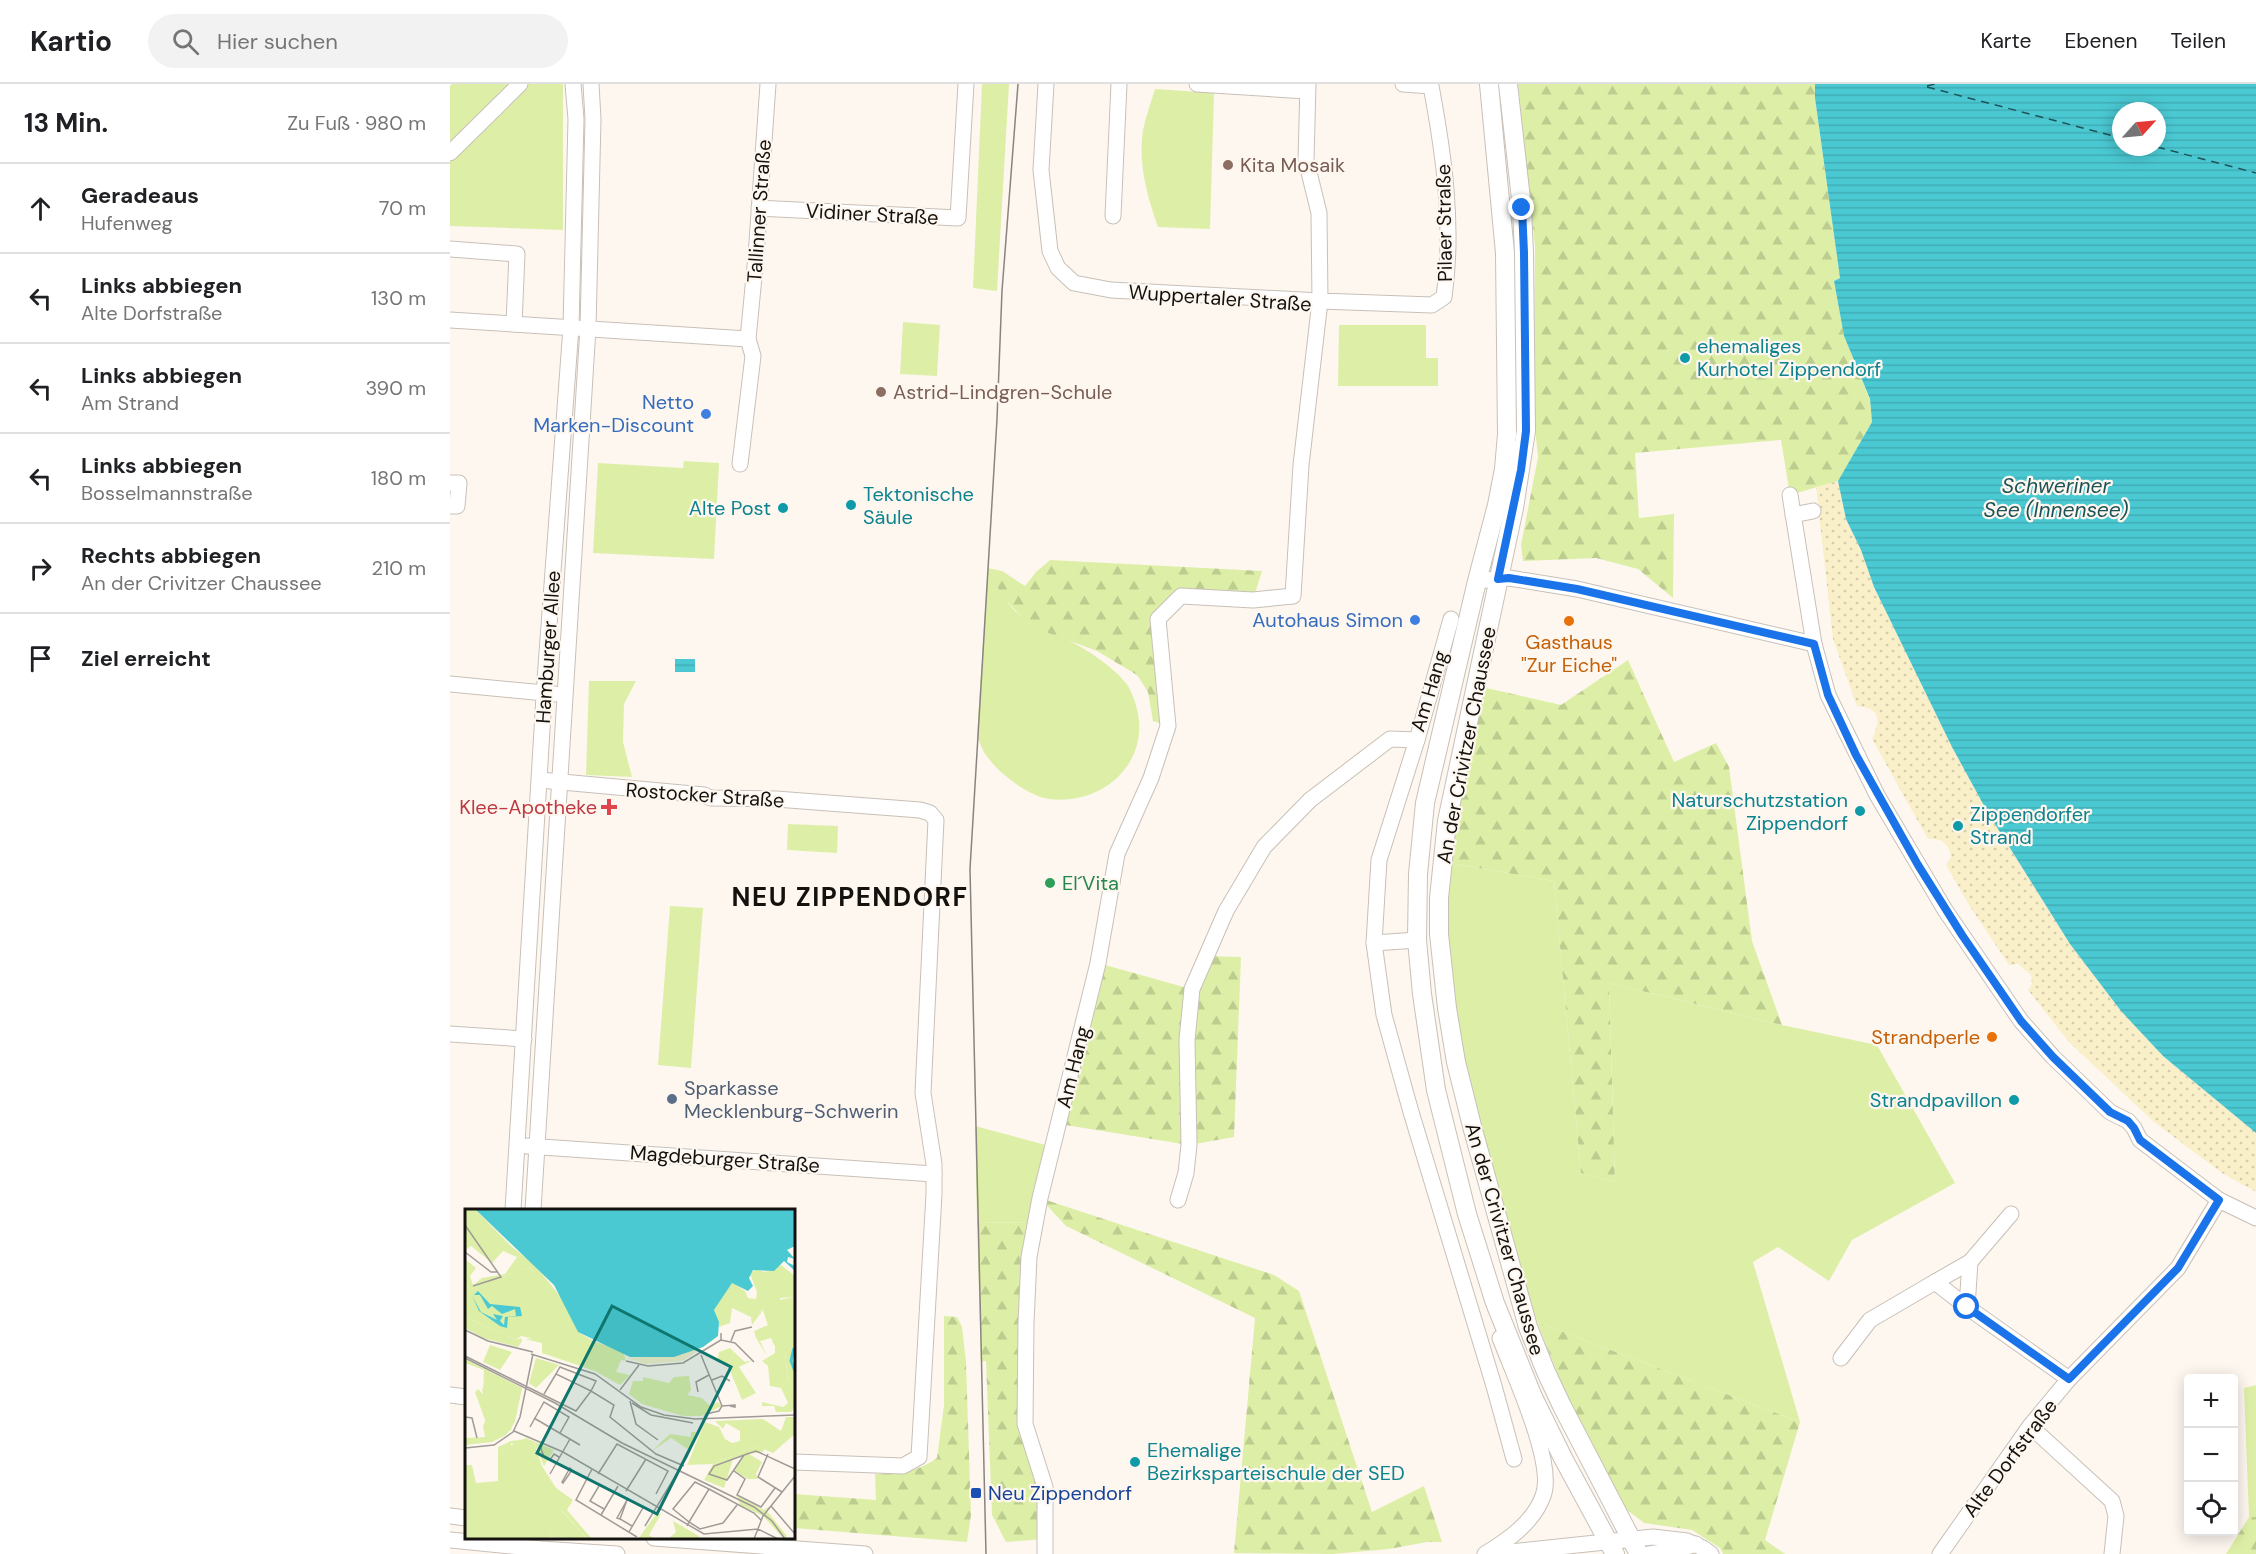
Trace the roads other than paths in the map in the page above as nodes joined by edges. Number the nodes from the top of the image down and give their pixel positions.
1 (520, 84) edge
2 (573, 84) edge
3 (591, 84) edge
4 (768, 84) edge
5 (966, 84) edge
6 (1046, 84) edge
7 (1119, 84) edge
8 (1197, 84) edge
9 (1403, 84) edge
10 (1489, 84) edge
11 (1508, 84) edge
12 (1308, 88) edge
13 (450, 153) edge
14 (759, 208) junction
15 (1113, 216) dead end
16 (450, 249) edge
17 (1320, 301) junction
18 (450, 320) edge
19 (514, 324) junction
20 (571, 327) junction
21 (588, 328) junction
22 (748, 339) junction
23 (740, 464) dead end
24 (450, 483) edge
25 (1790, 495) dead end
26 (450, 506) edge
27 (1814, 511) dead end
28 (1793, 515) junction
29 (1498, 579) junction
30 (1477, 581) junction
31 (1181, 596) joint
32 (1450, 620) dead end
33 (1814, 644) junction
34 (450, 684) edge
35 (545, 693) junction
36 (567, 695) junction
37 (1417, 740) junction
38 (540, 780) junction
39 (560, 783) junction
40 (1417, 940) junction
41 (1374, 943) junction
42 (450, 1034) edge
43 (524, 1039) junction
44 (517, 1145) junction
45 (536, 1147) junction
46 (934, 1174) junction
47 (1178, 1200) dead end
48 (2219, 1200) junction
49 (513, 1209) edge
50 (532, 1209) edge
51 (1467, 1214) junction
52 (2011, 1214) dead end
53 (2256, 1218) edge
54 (1970, 1262) junction
55 (1935, 1282) junction
56 (1967, 1307) junction
57 (1841, 1358) dead end
58 (2069, 1379) junction
59 (450, 1395) edge
60 (465, 1397) edge
61 (2030, 1426) junction
62 (1514, 1459) dead end
63 (795, 1462) edge
64 (450, 1516) edge
65 (465, 1518) edge
66 (1630, 1538) junction
67 (667, 1539) edge
68 (450, 1540) edge
69 (1696, 1544) junction
70 (488, 1545) edge
71 (514, 1546) edge
72 (1611, 1547) edge
73 (617, 1554) edge
74 (865, 1554) edge
75 (1045, 1554) edge
76 (1485, 1554) edge
77 (1492, 1554) edge
78 (1640, 1554) edge
79 (1649, 1554) edge
80 (1711, 1554) edge
81 (1940, 1554) edge
82 (2112, 1554) edge

1 - 13 street
2 - 20 street, Hamburger Allee
3 - 21 street, Hamburger Allee
4 - 14 street, Tallinner Straße
5 - 14 street, Vidiner Straße
6 - 17 street, Wuppertaler Straße
7 - 15 street
8 - 12 street
9 - 17 street, Pilaer Straße
10 - 30 main road, An der Crivitzer Chaussee
11 - 29 main road, An der Crivitzer Chaussee
12 - 17 street
14 - 22 street, Tallinner Straße
16 - 19 street
17 - 31 street, Wuppertaler Straße
18 - 19 street
19 - 20 street
20 - 21 street
20 - 35 street, Hamburger Allee
21 - 22 street
21 - 36 street, Hamburger Allee
22 - 23 street, Tallinner Straße
24 - 26 street
25 - 28 street
27 - 28 street
28 - 33 street
29 - 30 street
29 - 33 street
29 - 66 main road, An der Crivitzer Chaussee
30 - 40 main road, An der Crivitzer Chaussee
31 - 75 street, Am Hang
32 - 37 street, Am Hang
33 - 48 street
34 - 35 street
35 - 36 street
35 - 38 street, Hamburger Allee
36 - 39 street, Hamburger Allee
37 - 41 street
37 - 47 street, Am Hang
38 - 39 street, Rostocker Straße
38 - 43 street, Hamburger Allee
39 - 45 street, Hamburger Allee
39 - 46 street, Rostocker Straße
40 - 41 street
40 - 51 main road, An der Crivitzer Chaussee
41 - 62 street
42 - 43 street
43 - 44 street, Hamburger Allee
44 - 45 street, Magdeburger Straße
44 - 49 street, Hamburger Allee
45 - 46 street, Magdeburger Straße
45 - 50 street, Hamburger Allee
46 - 63 street
48 - 53 street
48 - 58 street, Alte Dorfstraße
51 - 72 main road, An der Crivitzer Chaussee
51 - 76 street
52 - 54 street
54 - 55 street
54 - 56 street
55 - 56 street
55 - 57 street
56 - 58 street
58 - 61 street, Alte Dorfstraße
59 - 60 street
61 - 81 street, Alte Dorfstraße
61 - 82 street
64 - 65 street
66 - 69 street
66 - 72 street
66 - 78 main road, An der Crivitzer Chaussee
67 - 74 street
68 - 70 street
69 - 79 street
69 - 80 street
70 - 71 street
71 - 73 street
72 - 77 street

